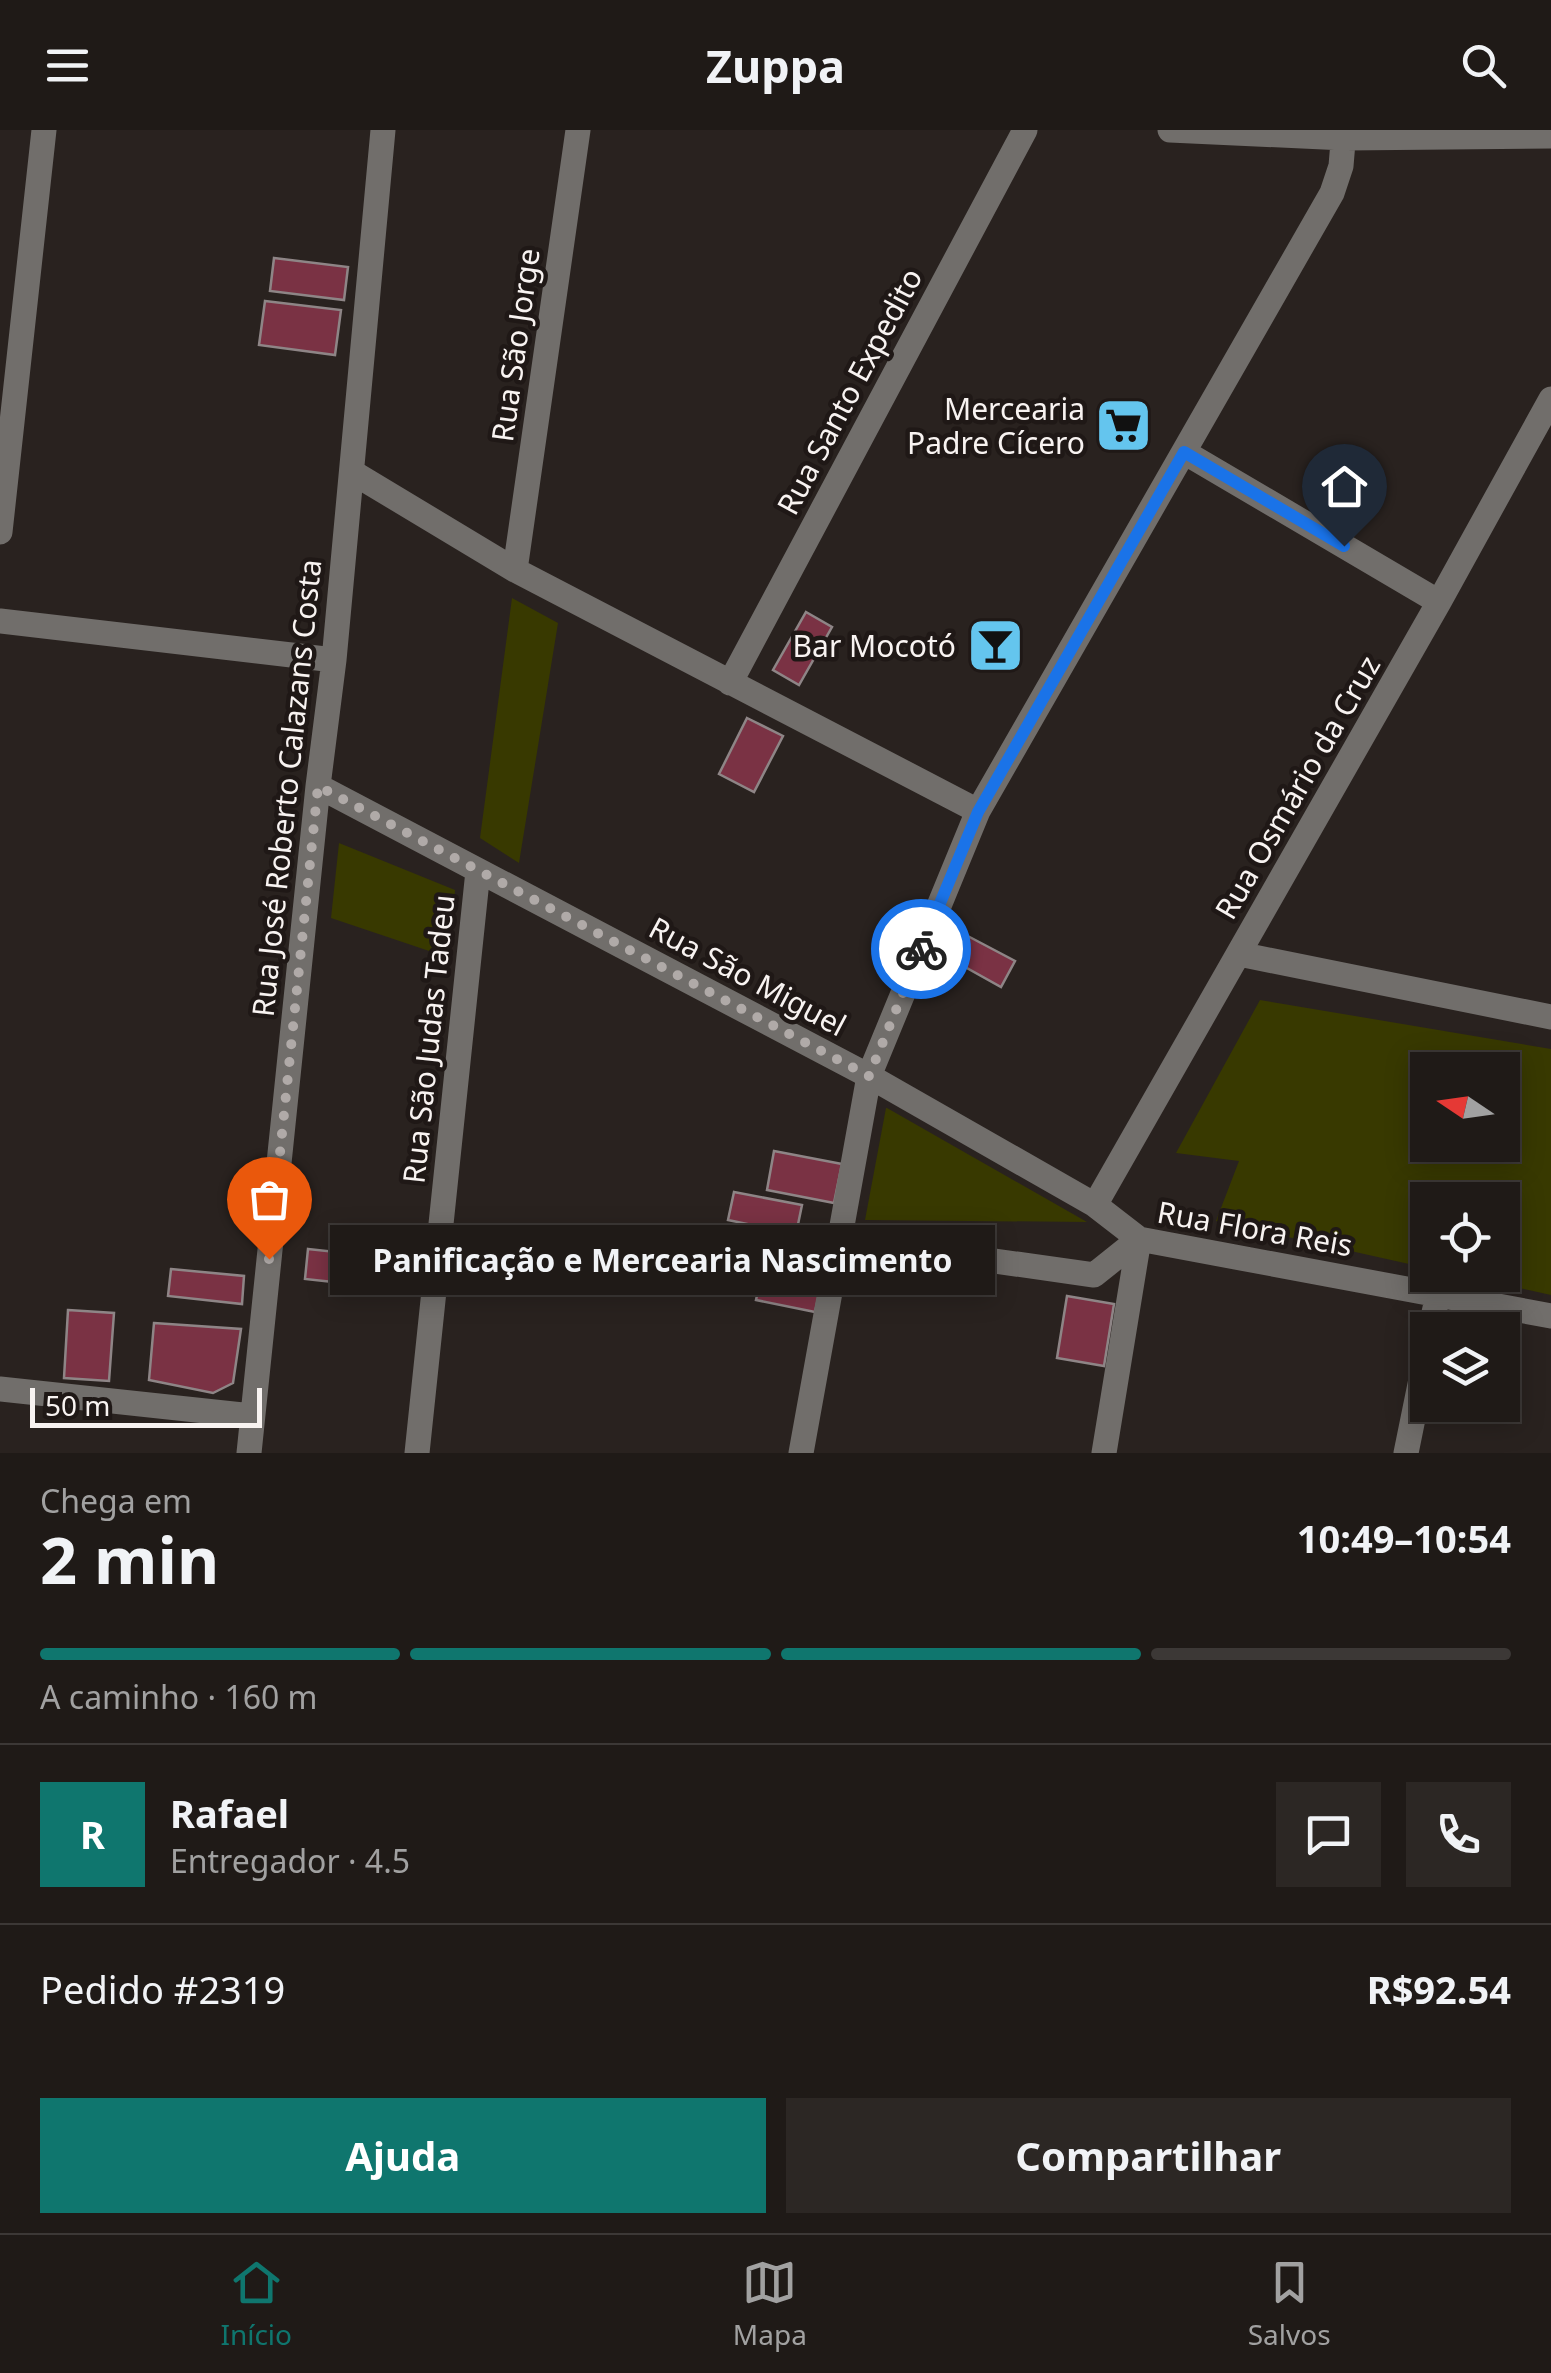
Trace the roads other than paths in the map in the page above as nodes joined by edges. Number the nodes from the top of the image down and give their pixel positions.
1 (44, 130) edge
2 (383, 130) edge
3 (578, 130) edge
4 (1025, 130) edge
5 (1170, 130) edge
6 (1344, 134) edge
7 (1551, 136) edge
8 (1551, 399) edge
9 (1184, 452) junction
10 (352, 472) junction
11 (0, 532) edge
12 (515, 570) junction
13 (1440, 602) junction
14 (0, 621) edge
15 (334, 660) junction
16 (730, 683) junction
17 (318, 786) junction
18 (978, 812) junction
19 (478, 871) junction
20 (1239, 954) junction
21 (1551, 1017) edge
22 (869, 1076) junction
23 (1096, 1204) junction
24 (839, 1239) junction
25 (1139, 1239) junction
26 (1438, 1294) junction
27 (1434, 1312) edge
28 (1551, 1316) edge
29 (0, 1389) edge
30 (252, 1416) junction
31 (1412, 1422) edge
32 (249, 1453) edge
33 (417, 1453) edge
34 (802, 1453) edge
35 (1104, 1453) edge
36 (1406, 1453) edge

1 - 11 street
2 - 10 street, Rua José Roberto Calazans Costa
3 - 12 street, Rua São Jorge
4 - 16 street, Rua Santo Expedito
5 - 6 street
6 - 7 street
6 - 9 street
8 - 13 street, Rua Osmário da Cruz
9 - 13 street
9 - 18 street
10 - 12 street
10 - 15 street, Rua José Roberto Calazans Costa
12 - 16 street
13 - 20 street, Rua Osmário da Cruz
14 - 15 street
15 - 17 street, Rua José Roberto Calazans Costa
16 - 18 street
17 - 19 street, Rua São Miguel
17 - 30 street, Rua José Roberto Calazans Costa
18 - 22 street
19 - 22 street, Rua São Miguel
19 - 33 street, Rua São Judas Tadeu
20 - 21 street
20 - 23 street, Rua Osmário da Cruz
22 - 23 street, Rua São Miguel
22 - 24 street
23 - 25 street, Rua São Miguel
24 - 25 street, Rua Flora Reis
24 - 34 street
25 - 26 street, Rua Flora Reis
25 - 35 street
26 - 27 street
26 - 28 street, Rua Flora Reis
29 - 30 street
30 - 32 street, Rua José Roberto Calazans Costa
31 - 36 street

